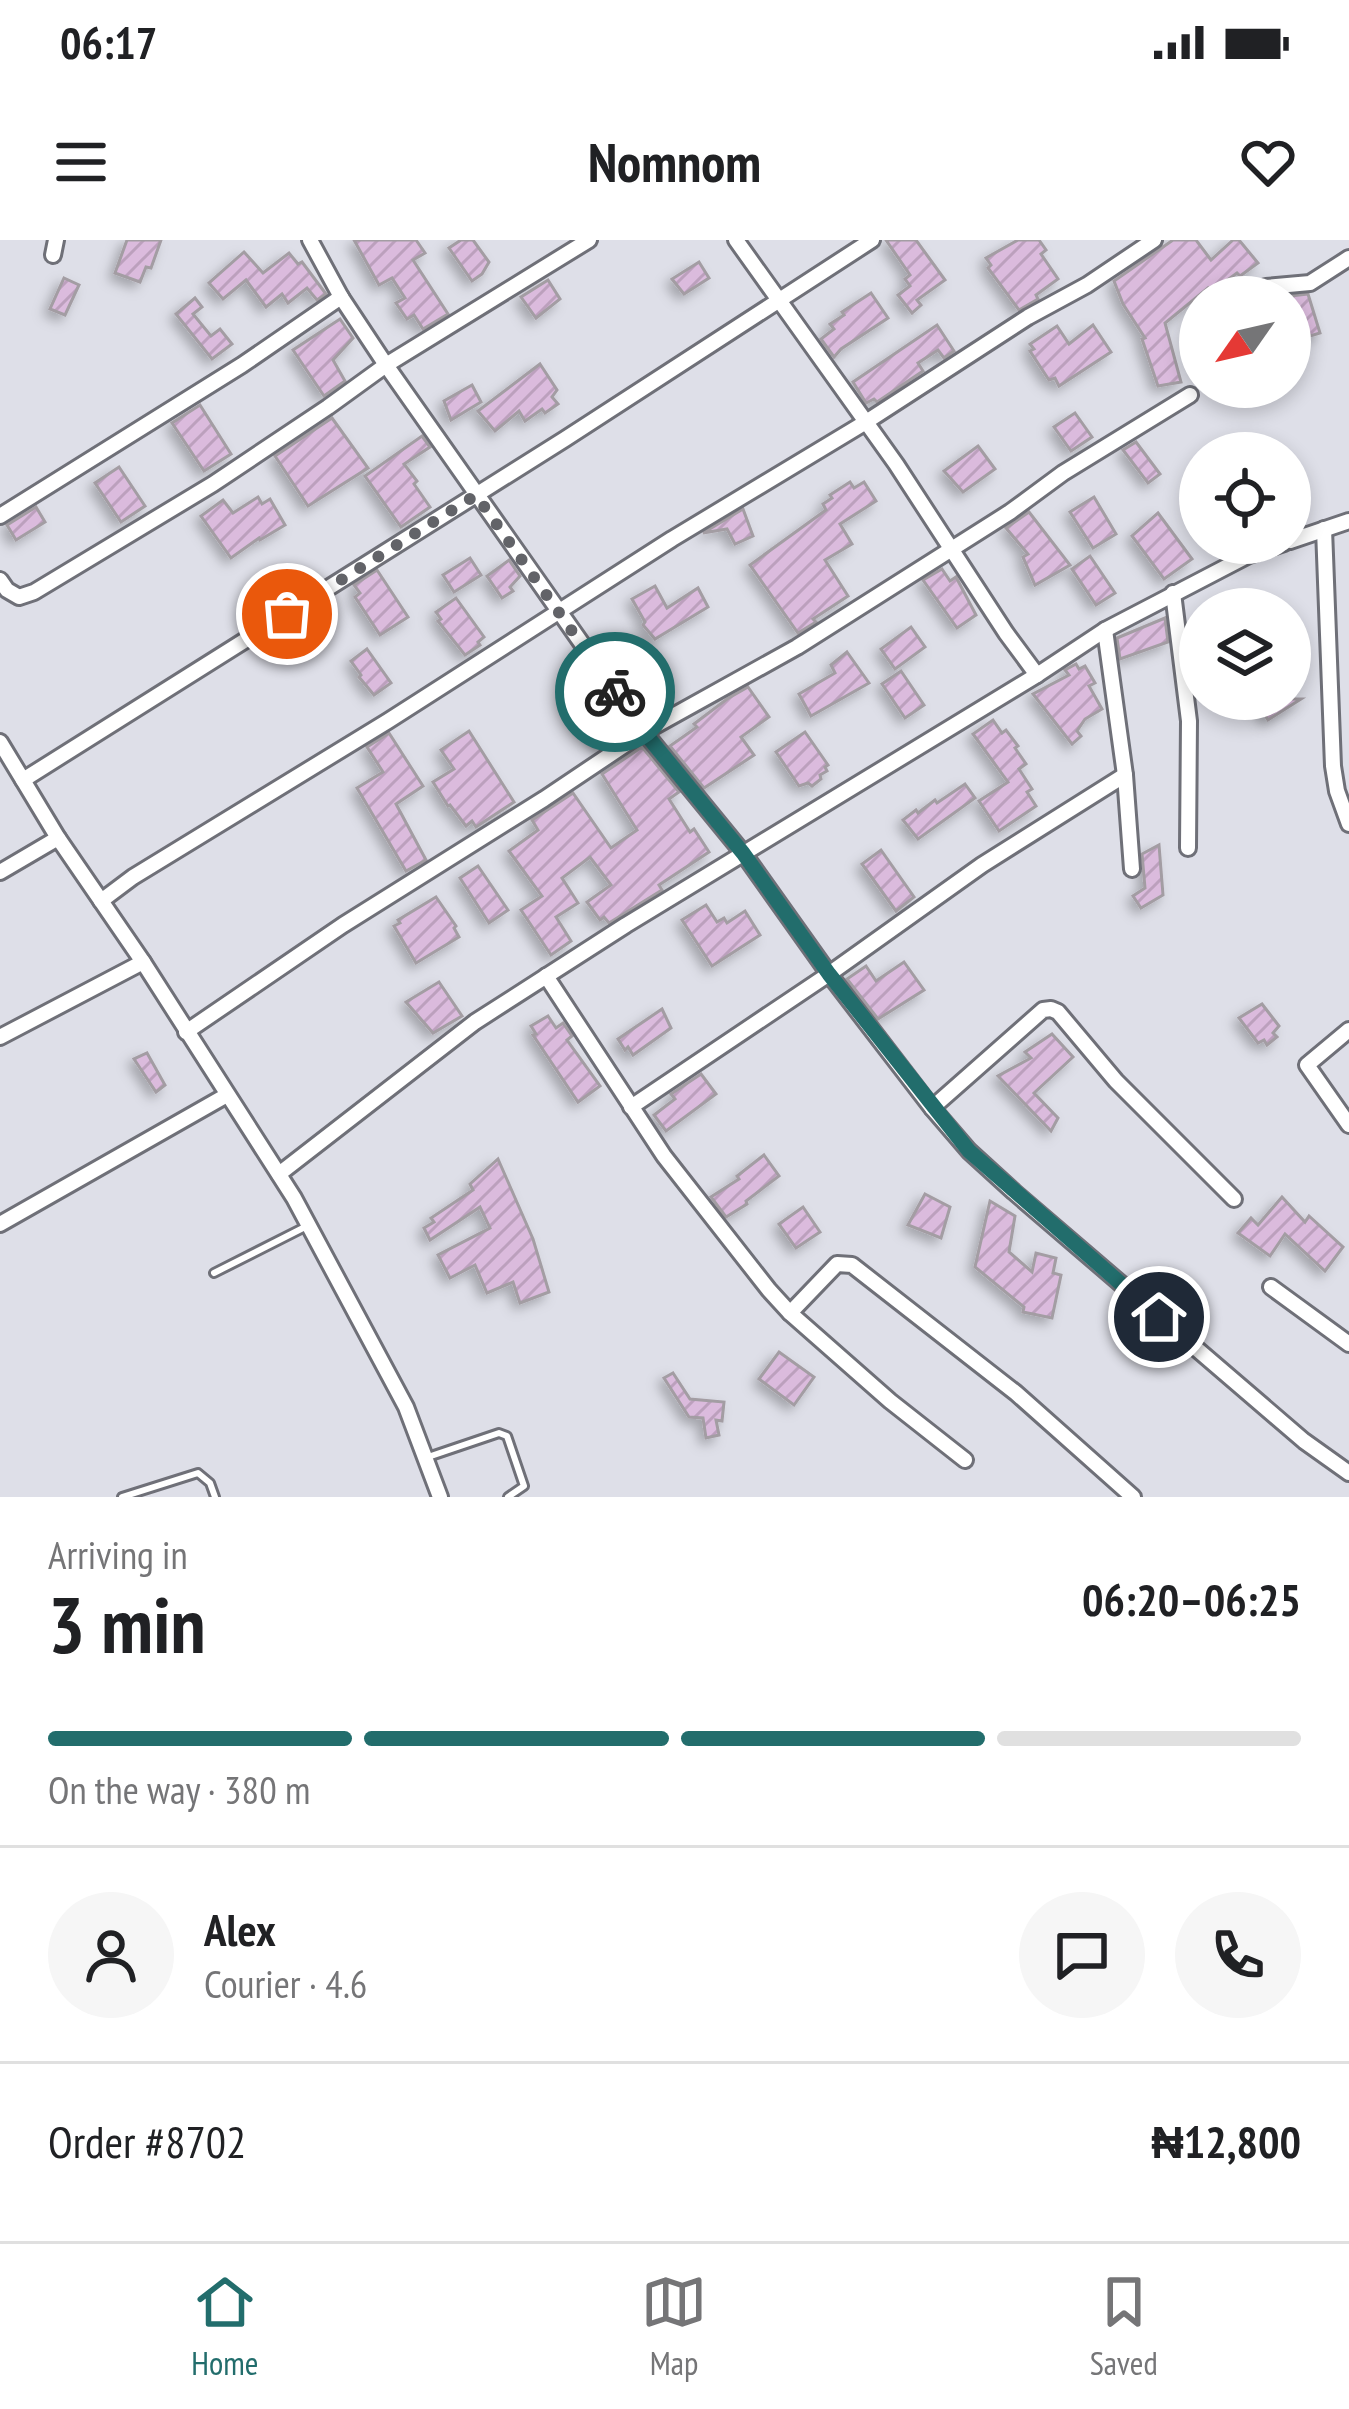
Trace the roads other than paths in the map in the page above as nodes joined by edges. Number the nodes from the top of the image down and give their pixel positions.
1 (310, 240) edge
2 (590, 240) edge
3 (736, 240) edge
4 (872, 240) edge
5 (1154, 240) edge
6 (1349, 258) edge
7 (1311, 282) edge
8 (341, 297) junction
9 (781, 301) junction
10 (386, 365) junction
11 (1179, 402) edge
12 (866, 422) junction
13 (476, 495) junction
14 (0, 516) edge
15 (1349, 521) edge
16 (1324, 530) junction
17 (1311, 534) edge
18 (951, 548) junction
19 (1230, 564) edge
20 (0, 580) edge
21 (1173, 593) junction
22 (558, 612) junction
23 (1105, 630) junction
24 (1037, 675) junction
25 (644, 732) junction
26 (0, 742) edge
27 (1125, 775) junction
28 (23, 780) junction
29 (1349, 824) edge
30 (58, 838) junction
31 (1188, 848) dead end
32 (743, 853) junction
33 (1132, 869) dead end
34 (0, 872) edge
35 (101, 901) junction
36 (143, 962) junction
37 (829, 974) junction
38 (546, 976) junction
39 (1349, 1030) edge
40 (186, 1032) junction
41 (0, 1037) edge
42 (227, 1095) junction
43 (632, 1107) junction
44 (932, 1108) junction
45 (1349, 1125) edge
46 (279, 1174) junction
47 (1234, 1199) dead end
48 (0, 1224) edge
49 (308, 1225) junction
50 (214, 1274) dead end
51 (1270, 1287) dead end
52 (790, 1313) junction
53 (1349, 1344) edge
54 (425, 1458) junction
55 (965, 1460) dead end
56 (1349, 1472) edge
57 (122, 1497) edge
58 (214, 1497) edge
59 (440, 1497) edge
60 (508, 1497) edge
61 (1133, 1497) edge

1 - 8 street
2 - 10 street
3 - 9 street
4 - 9 street
5 - 12 street
6 - 7 street
8 - 10 street
8 - 14 street
9 - 12 street
9 - 13 street
10 - 13 street
10 - 20 street
11 - 18 street
12 - 18 street
12 - 22 street
13 - 22 street
13 - 28 street
15 - 16 street
16 - 17 street
16 - 29 street
18 - 24 street
18 - 25 street
19 - 21 street
21 - 23 street
21 - 31 street
22 - 25 street
22 - 35 street
23 - 24 street
23 - 27 street
24 - 32 street
25 - 32 street
25 - 40 street
26 - 28 street
27 - 33 street
27 - 37 street
28 - 30 street
30 - 34 street
30 - 35 street
32 - 37 street
32 - 38 street
35 - 36 street
36 - 40 street
36 - 41 street
37 - 43 street
37 - 44 street
38 - 43 street
38 - 46 street
39 - 45 street
40 - 42 street
42 - 46 street
42 - 48 street
43 - 52 street
44 - 47 street
44 - 56 street
46 - 49 street
49 - 50 lane
49 - 54 street
51 - 53 street
52 - 55 street
52 - 61 street
54 - 59 street
54 - 60 lane
57 - 58 lane

